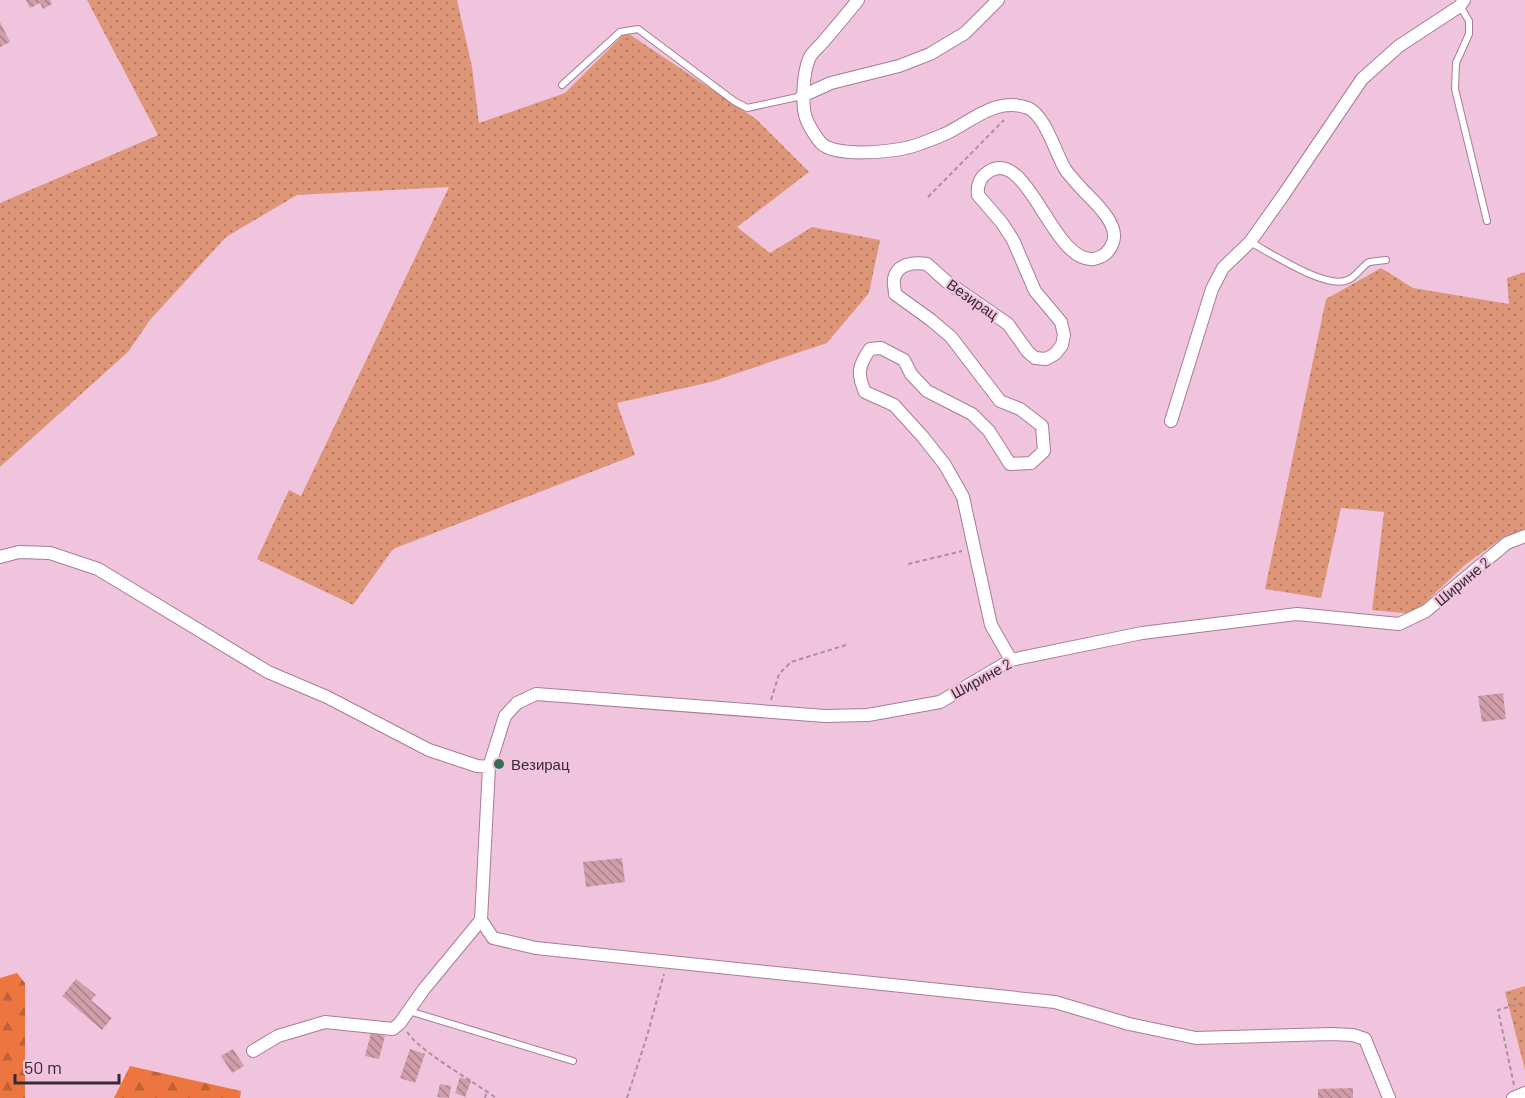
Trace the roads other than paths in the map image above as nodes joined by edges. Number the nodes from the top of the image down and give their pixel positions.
1 (858, 0) edge
2 (998, 0) edge
3 (1462, 3) edge
4 (562, 85) dead end
5 (802, 96) junction
6 (1487, 221) dead end
7 (1250, 242) junction
8 (1386, 260) dead end
9 (1171, 421) dead end
10 (1525, 536) edge
11 (0, 558) edge
12 (1011, 660) junction
13 (489, 767) junction
14 (481, 920) junction
15 (409, 1011) junction
16 (253, 1051) dead end
17 (573, 1061) dead end
18 (1389, 1098) edge

1 - 5 street
2 - 5 street
3 - 6 lane
3 - 7 street
4 - 5 lane
5 - 12 street, Везирац
7 - 8 lane
7 - 9 street
10 - 12 street, Ширине 2
11 - 13 street
12 - 13 street, Ширине 2
13 - 14 street, Ширине 2
14 - 15 street
14 - 18 street
15 - 16 street
15 - 17 lane

